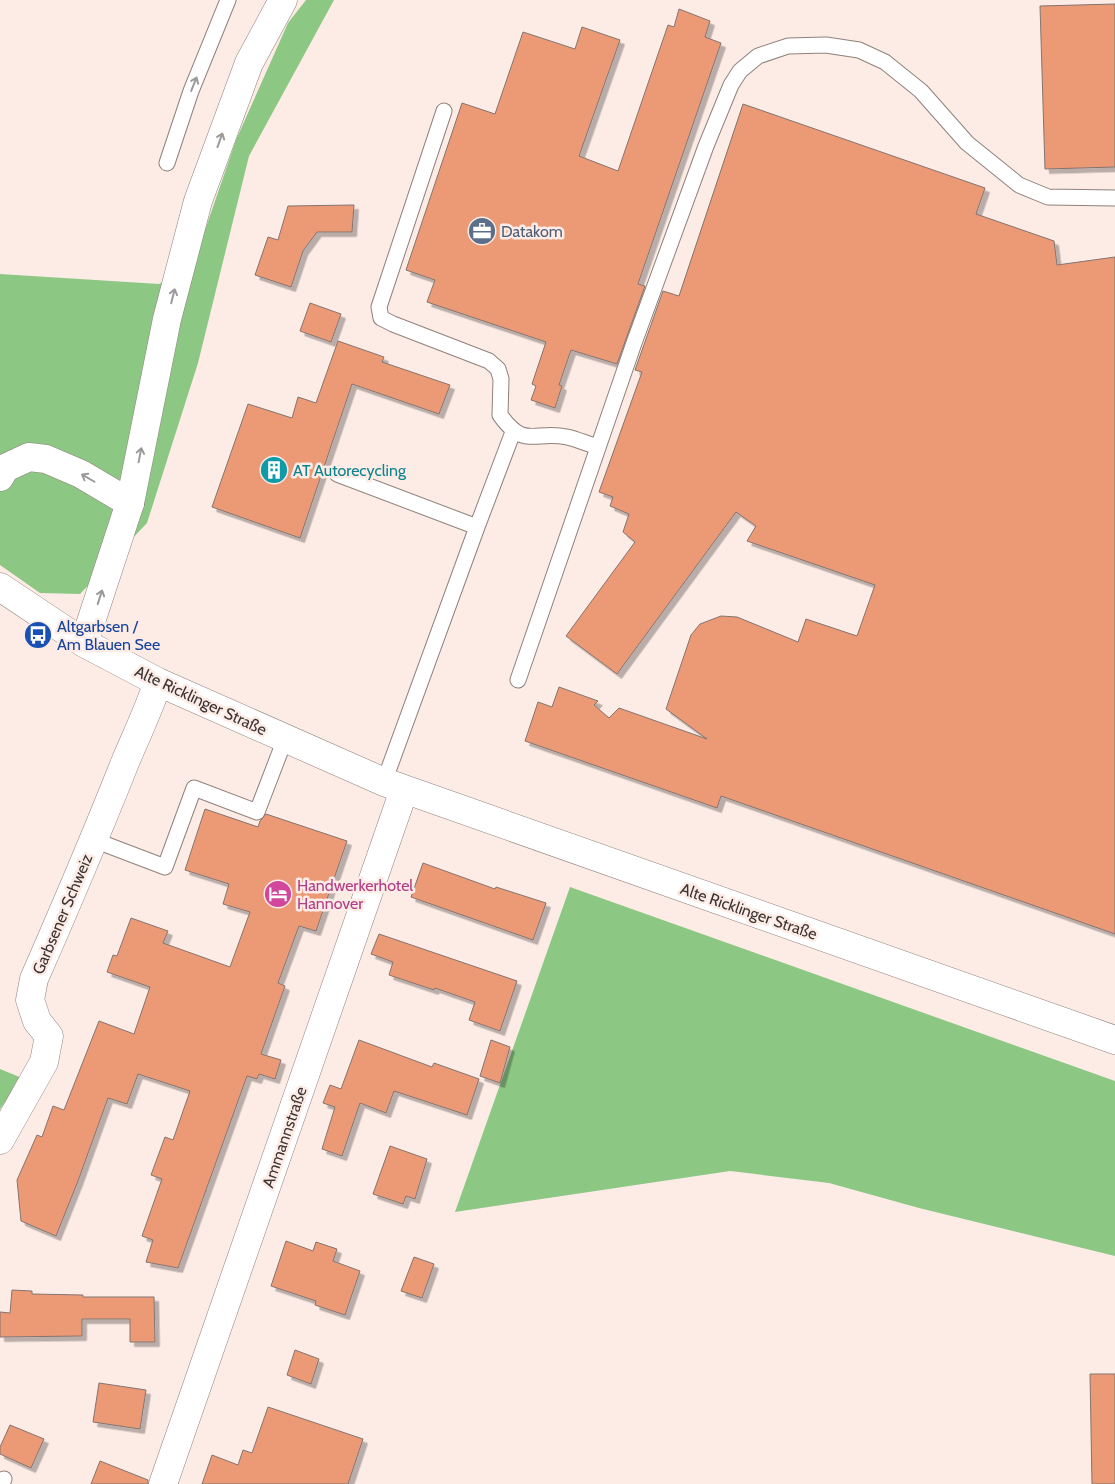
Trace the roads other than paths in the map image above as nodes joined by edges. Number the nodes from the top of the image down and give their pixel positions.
1 (228, 0) edge
2 (283, 0) edge
3 (444, 111) dead end
4 (167, 163) dead end
5 (1115, 198) edge
6 (513, 432) junction
7 (598, 447) junction
8 (337, 474) dead end
9 (0, 477) edge
10 (130, 503) junction
11 (477, 527) junction
12 (0, 587) edge
13 (84, 643) junction
14 (518, 680) dead end
15 (158, 682) junction
16 (285, 739) junction
17 (394, 786) junction
18 (94, 840) junction
19 (1115, 1040) edge
20 (0, 1140) edge
21 (163, 1484) edge

4 -> 1 lane
10 -> 2 main road
3 - 6 lane
5 - 7 lane
6 - 7 lane
6 - 11 lane
7 - 14 lane
8 - 11 lane
10 -> 9 main road
13 -> 10 main road
11 - 17 lane
12 - 13 main road, Alte Ricklinger Straße
13 - 15 main road, Alte Ricklinger Straße
15 - 16 main road, Alte Ricklinger Straße
15 - 18 main road, Garbsener Schweiz
16 - 17 main road, Alte Ricklinger Straße
16 - 18 lane
17 - 19 main road, Alte Ricklinger Straße
17 - 21 main road, Ammannstraße
18 - 20 main road, Garbsener Schweiz

